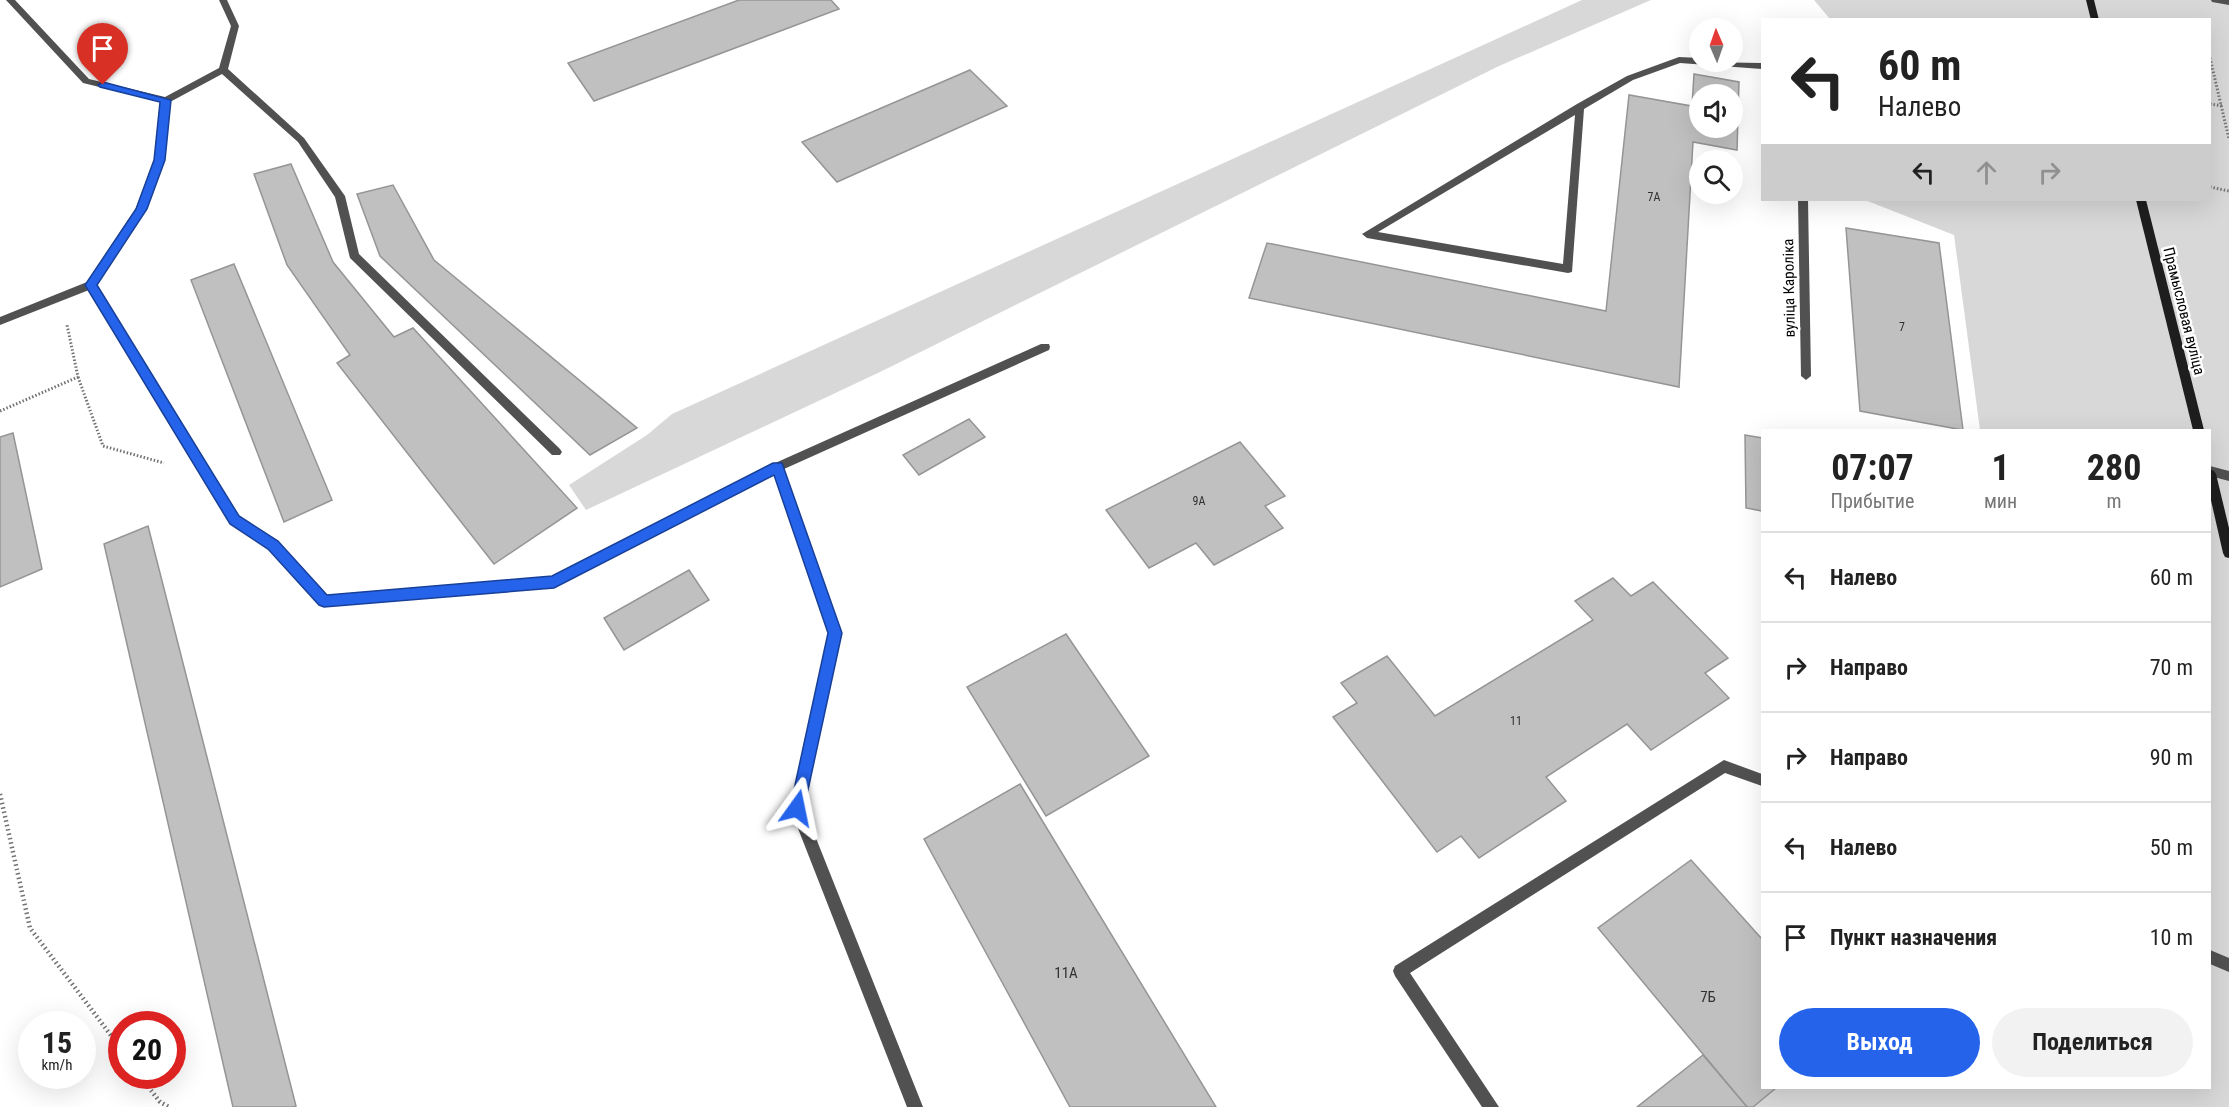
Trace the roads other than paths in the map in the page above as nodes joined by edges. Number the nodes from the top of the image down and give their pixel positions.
1 (10, 0) edge
2 (223, 0) edge
3 (2090, 0) edge
4 (2215, 0) edge
5 (2229, 2) edge
6 (2094, 18) edge
7 (1689, 60) edge
8 (1743, 65) edge
9 (1761, 66) edge
10 (224, 70) junction
11 (166, 100) junction
12 (1580, 106) junction
13 (1803, 201) edge
14 (2141, 201) edge
15 (91, 285) junction
16 (0, 321) edge
17 (1045, 347) dead end
18 (1806, 376) dead end
19 (2199, 429) edge
20 (556, 452) dead end
21 (777, 467) junction
22 (2211, 472) edge
23 (2211, 476) edge
24 (2229, 476) edge
25 (2229, 553) edge
26 (1761, 780) edge
27 (2211, 957) edge
28 (2229, 965) edge
29 (915, 1107) edge
30 (1491, 1107) edge

1 - 11 lane
2 - 10 lane
3 - 6 main road
4 - 5 lane
7 - 12 lane
8 - 9 lane
10 - 11 lane
10 - 20 lane
11 - 15 lane
12 - 12 lane
13 - 18 lane, вуліца Кароліка
14 - 19 main road, Прамысловая вуліца
15 - 16 lane
15 - 21 lane
17 - 21 lane
21 - 29 lane
22 - 24 lane
23 - 25 main road
26 - 30 lane
27 - 28 lane

